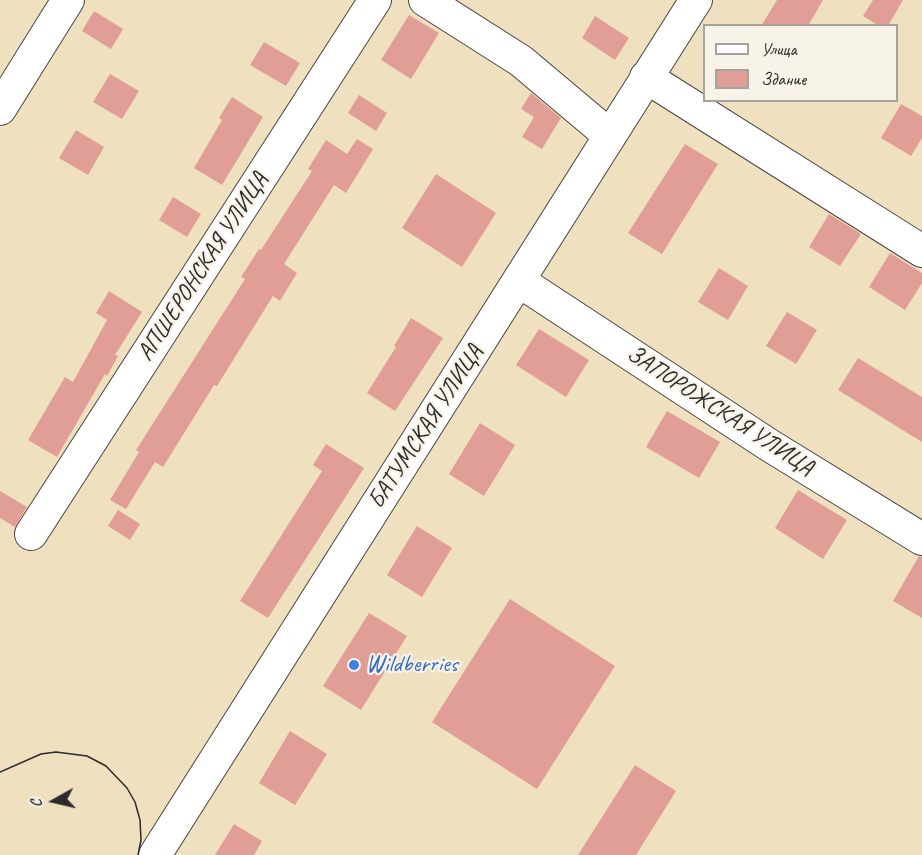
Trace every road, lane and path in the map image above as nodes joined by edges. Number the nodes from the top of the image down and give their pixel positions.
1 (68, 0) edge
2 (375, 0) edge
3 (425, 0) edge
4 (696, 0) edge
5 (646, 77) junction
6 (0, 109) edge
7 (609, 135) junction
8 (922, 251) edge
9 (519, 281) junction
10 (31, 534) dead end
11 (922, 539) edge
12 (155, 855) edge

1 - 6 street
2 - 10 street, АПШЕРОНСКАЯ УЛИЦА
3 - 7 street
4 - 5 street, БАТУМСКАЯ УЛИЦА
5 - 7 street, БАТУМСКАЯ УЛИЦА
5 - 8 street
7 - 9 street, БАТУМСКАЯ УЛИЦА
9 - 11 street, ЗАПОРОЖСКАЯ УЛИЦА
9 - 12 street, БАТУМСКАЯ УЛИЦА

